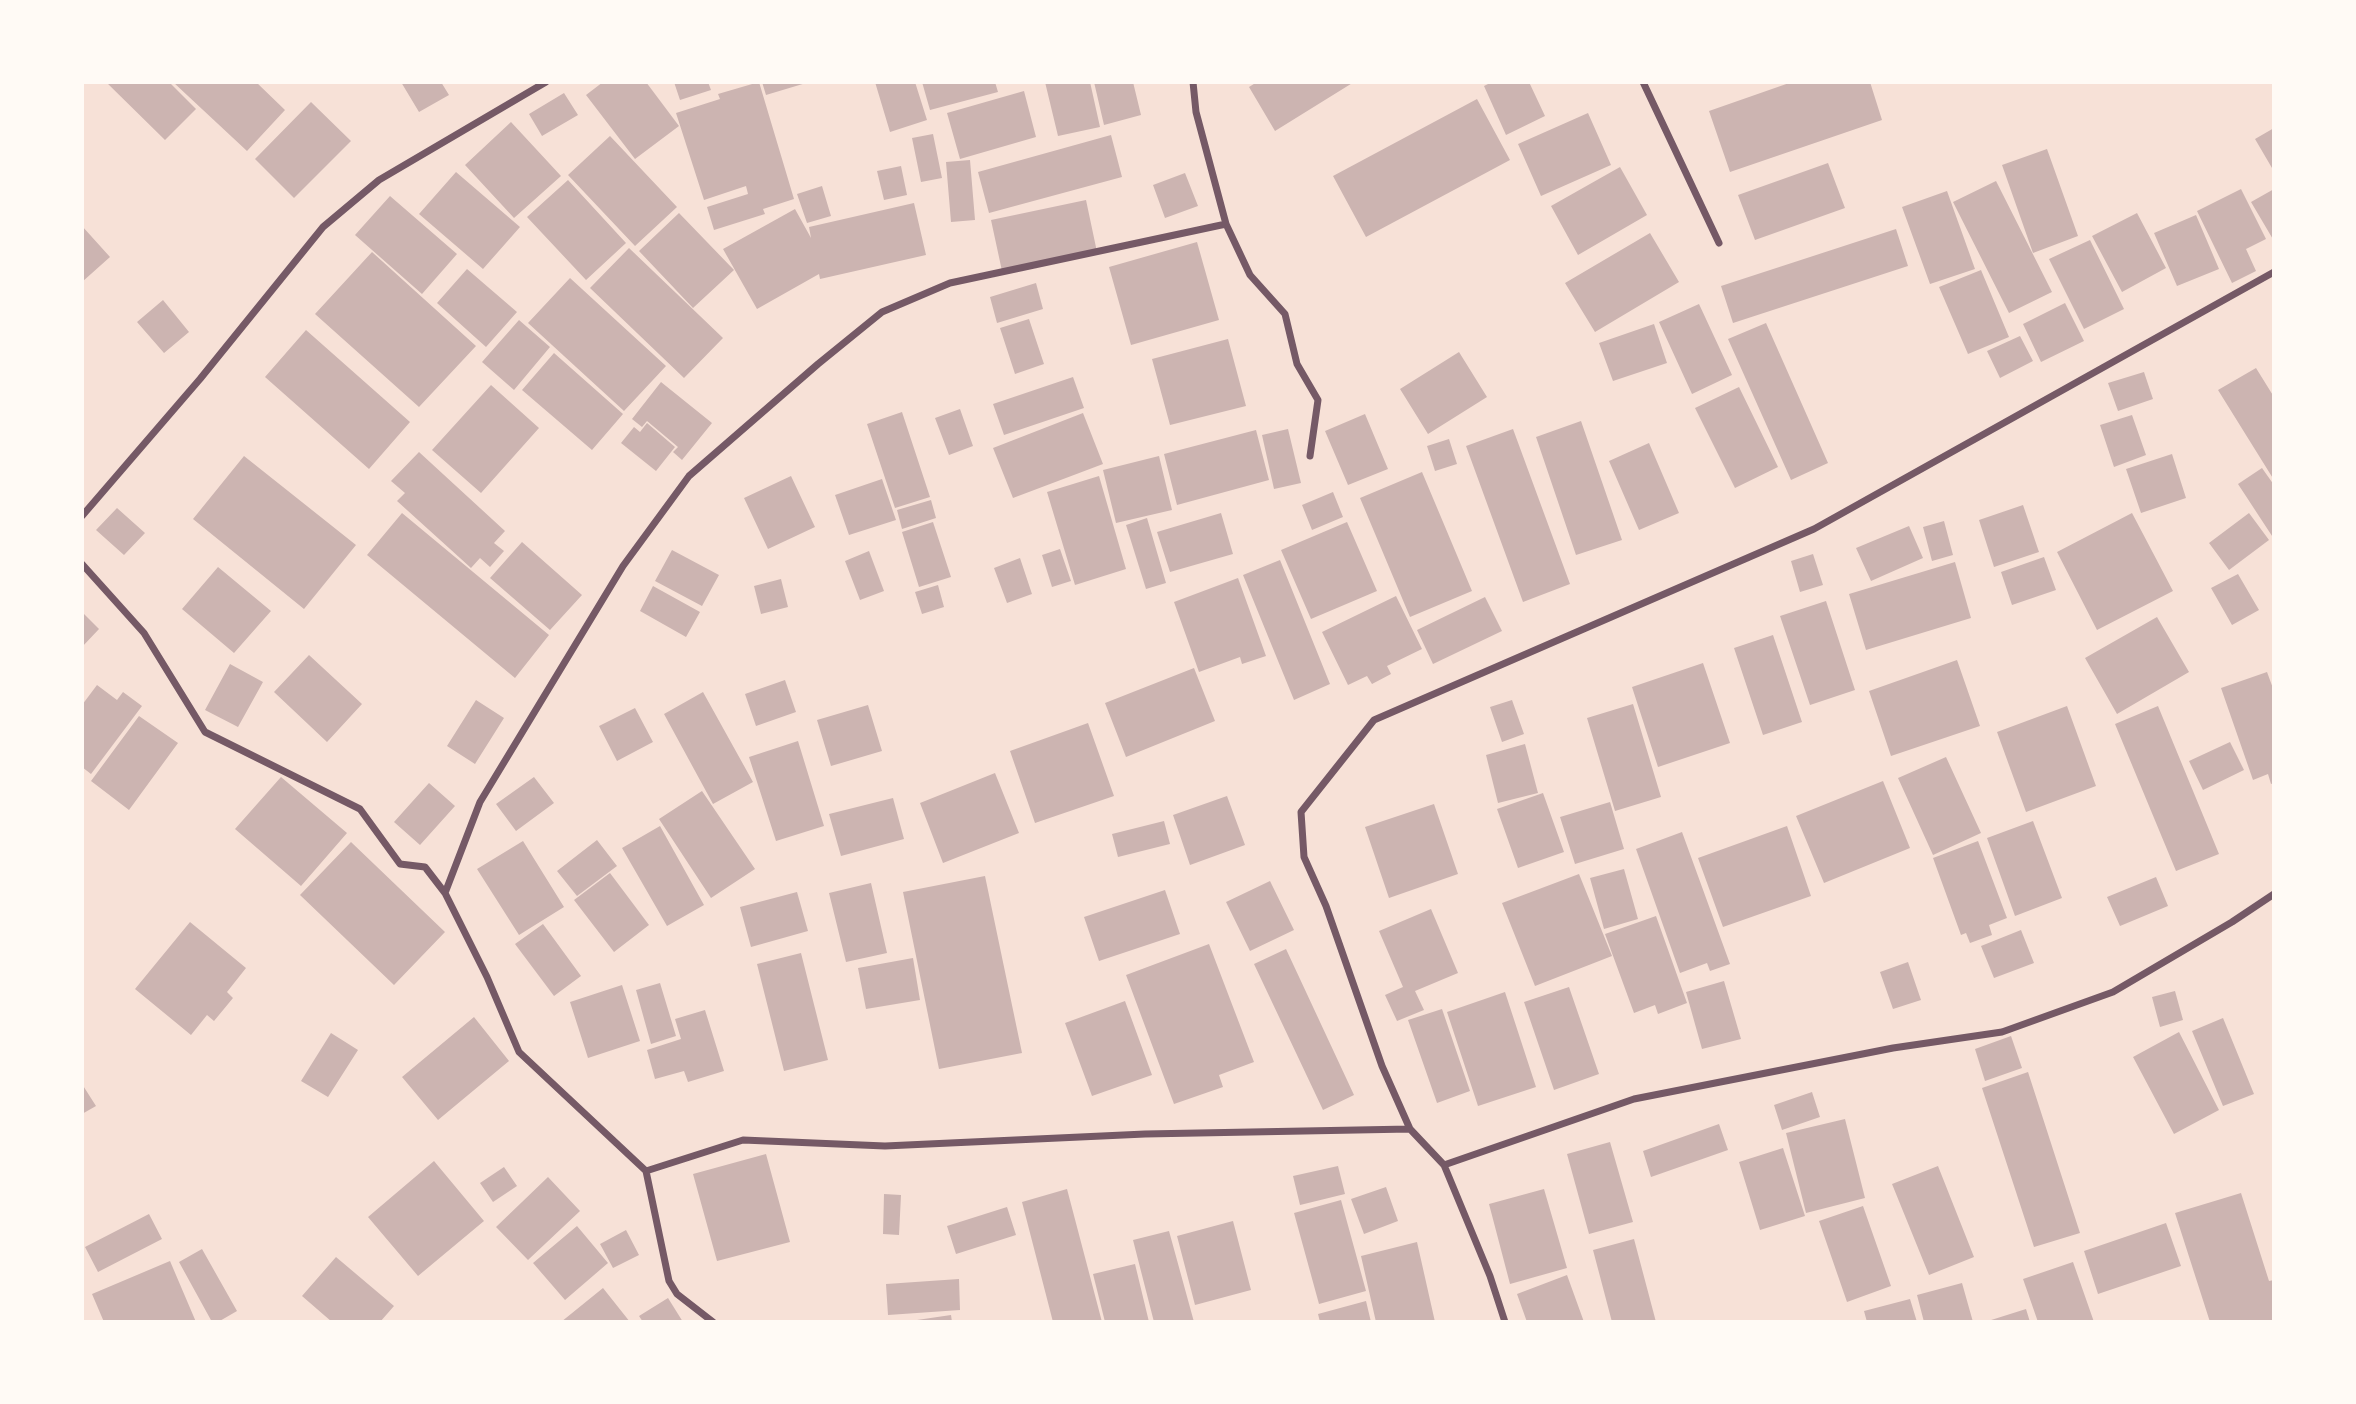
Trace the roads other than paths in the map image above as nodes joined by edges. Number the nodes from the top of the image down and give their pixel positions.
1 (546, 82) edge
2 (1193, 82) edge
3 (1643, 82) edge
4 (1226, 224) junction
5 (1719, 243) dead end
6 (2274, 272) edge
7 (1310, 456) dead end
8 (82, 516) edge
9 (82, 564) edge
10 (445, 893) junction
11 (2274, 894) edge
12 (1410, 1129) junction
13 (1444, 1165) junction
14 (646, 1171) junction
15 (713, 1322) edge
16 (1505, 1322) edge

1 - 8 street
2 - 4 street
3 - 5 street
4 - 7 street
4 - 10 street
6 - 12 street
9 - 10 street
10 - 14 street
11 - 13 street
12 - 13 street
12 - 14 street
13 - 16 street
14 - 15 street

